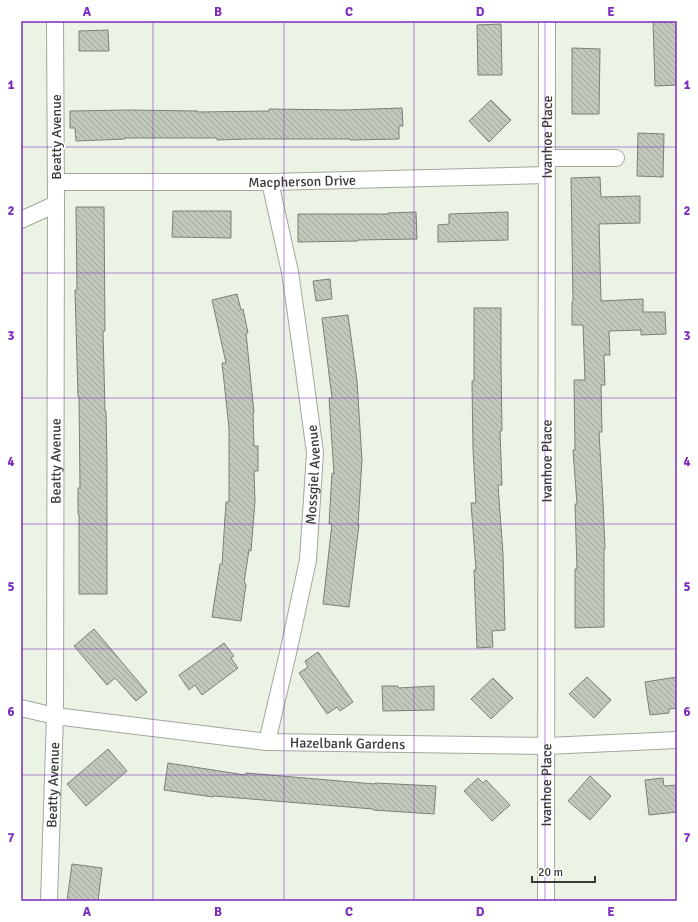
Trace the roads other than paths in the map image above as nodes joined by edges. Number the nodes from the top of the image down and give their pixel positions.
1 (55, 21) edge
2 (547, 21) edge
3 (547, 158) junction
4 (616, 158) dead end
5 (547, 175) junction
6 (56, 182) junction
7 (270, 182) junction
8 (56, 204) junction
9 (21, 220) edge
10 (21, 708) edge
11 (55, 716) junction
12 (677, 740) edge
13 (267, 742) junction
14 (547, 746) junction
15 (49, 901) edge
16 (546, 901) edge

1 - 6 street, Beatty Avenue
2 - 3 street, Ivanhoe Place
3 - 4 street
3 - 5 street, Ivanhoe Place
5 - 7 street, Macpherson Drive
5 - 14 street, Ivanhoe Place
6 - 7 street, Macpherson Drive
6 - 8 street, Beatty Avenue
7 - 13 street, Mossgiel Avenue
8 - 9 street
8 - 11 street, Beatty Avenue
10 - 11 street, Hazelbank Gardens
11 - 13 street, Hazelbank Gardens
11 - 15 street, Beatty Avenue
12 - 14 street, Hazelbank Gardens
13 - 14 street, Hazelbank Gardens
14 - 16 street, Ivanhoe Place

